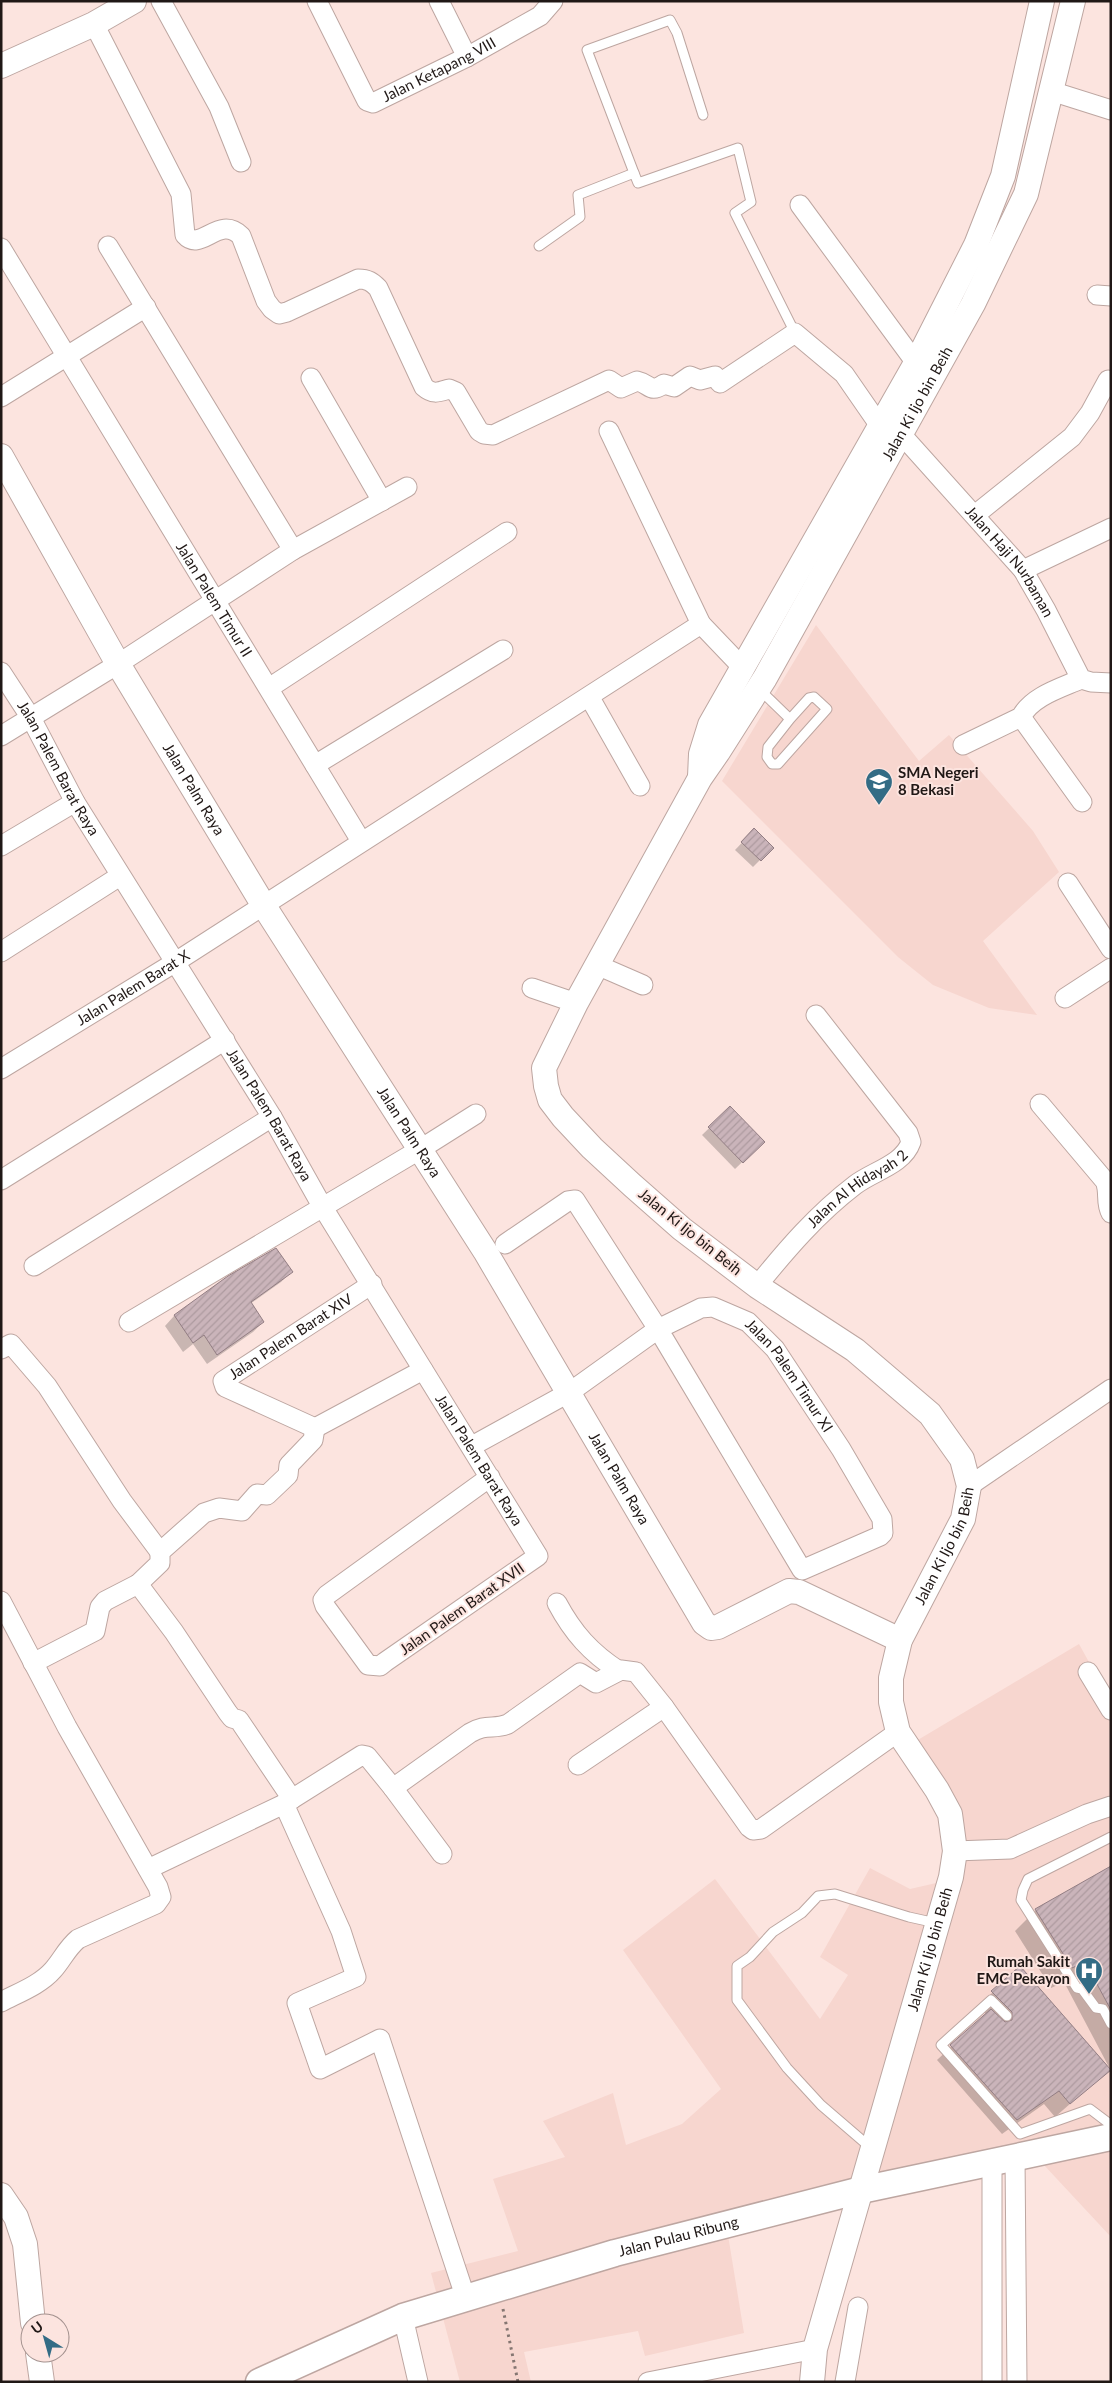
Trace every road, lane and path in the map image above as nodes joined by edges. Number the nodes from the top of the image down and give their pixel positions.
1 (134, 1) edge
2 (161, 1) edge
3 (317, 1) edge
4 (439, 1) edge
5 (553, 1) edge
6 (1042, 1) edge
7 (1073, 1) edge
8 (94, 24) junction
9 (467, 57) junction
10 (1, 66) edge
11 (1051, 91) junction
12 (1111, 110) edge
13 (703, 115) dead end
14 (241, 162) dead end
15 (634, 173) junction
16 (800, 205) dead end
17 (108, 246) dead end
18 (539, 246) dead end
19 (1, 248) edge
20 (146, 307) junction
21 (795, 333) junction
22 (66, 357) junction
23 (925, 369) junction
24 (311, 378) dead end
25 (1108, 380) dead end
26 (1, 396) edge
27 (890, 430) junction
28 (609, 431) dead end
29 (1, 456) edge
30 (407, 486) dead end
31 (382, 501) junction
32 (976, 515) junction
33 (1111, 528) edge
34 (507, 532) dead end
35 (293, 550) junction
36 (1023, 570) junction
37 (213, 602) junction
38 (702, 624) junction
39 (503, 650) dead end
40 (118, 664) junction
41 (743, 668) junction
42 (1, 672) edge
43 (1081, 679) junction
44 (1111, 683) edge
45 (269, 688) junction
46 (759, 688) junction
47 (590, 698) junction
48 (1021, 717) junction
49 (30, 718) junction
50 (790, 719) junction
51 (1, 736) edge
52 (963, 745) dead end
53 (315, 765) junction
54 (700, 778) junction
55 (640, 786) dead end
56 (75, 802) junction
57 (1082, 802) dead end
58 (361, 842) junction
59 (1, 846) edge
60 (120, 876) junction
61 (1068, 883) dead end
62 (264, 906) junction
63 (1111, 949) edge
64 (1, 952) edge
65 (174, 963) junction
66 (597, 965) junction
67 (1111, 968) edge
68 (643, 985) dead end
69 (532, 988) dead end
70 (1065, 998) dead end
71 (576, 1003) junction
72 (816, 1015) dead end
73 (225, 1040) junction
74 (1, 1069) edge
75 (1040, 1104) dead end
76 (476, 1114) dead end
77 (272, 1117) junction
78 (419, 1150) junction
79 (1, 1180) edge
80 (322, 1206) junction
81 (1111, 1214) edge
82 (505, 1244) dead end
83 (34, 1266) dead end
84 (372, 1284) junction
85 (757, 1286) junction
86 (129, 1322) dead end
87 (658, 1329) junction
88 (1, 1350) edge
89 (423, 1370) junction
90 (1111, 1389) edge
91 (570, 1392) junction
92 (315, 1428) junction
93 (472, 1446) junction
94 (490, 1476) junction
95 (969, 1486) junction
96 (160, 1552) junction
97 (538, 1556) joint
98 (138, 1584) junction
99 (1, 1601) edge
100 (558, 1603) dead end
101 (900, 1640) junction
102 (34, 1663) junction
103 (619, 1671) junction
104 (1088, 1672) dead end
105 (664, 1707) junction
106 (1111, 1710) edge
107 (898, 1732) junction
108 (578, 1765) dead end
109 (393, 1788) junction
110 (288, 1802) junction
111 (1111, 1806) edge
112 (1111, 1837) edge
113 (955, 1851) junction
114 (442, 1854) dead end
115 (148, 1869) junction
116 (938, 1923) junction
117 (1, 2002) edge
118 (1007, 2016) dead end
119 (1111, 2024) edge
120 (1111, 2125) edge
121 (1111, 2137) edge
122 (874, 2150) junction
123 (1004, 2159) junction
124 (861, 2190) junction
125 (1, 2195) edge
126 (499, 2289) junction
127 (466, 2299) junction
128 (858, 2307) dead end
129 (32, 2313) edge
130 (403, 2317) junction
131 (815, 2349) junction
132 (39, 2363) edge
133 (652, 2381) edge
134 (42, 2382) edge
135 (260, 2382) edge
136 (418, 2382) edge
137 (518, 2382) edge
138 (812, 2382) edge
139 (844, 2382) edge
140 (992, 2382) edge
141 (1017, 2382) edge

1 - 8 street
2 - 14 street
3 - 9 street, Jalan Ketapang VIII
4 - 9 street
5 - 9 street, Jalan Ketapang VIII
6 - 23 street, Jalan Ki Ijo bin Beih
7 - 11 street, Jalan Ki Ijo bin Beih
8 - 10 street
8 - 21 street
11 - 12 street
11 - 23 street, Jalan Ki Ijo bin Beih
13 - 15 lane
15 - 18 lane
15 - 21 lane
16 - 23 street
17 - 20 street
19 - 22 street, Jalan Palem Timur II
20 - 22 street
20 - 35 street
21 - 27 street, Jalan Haji Nurbaman
22 - 26 street
22 - 37 street, Jalan Palem Timur II
23 - 27 street, Jalan Ki Ijo bin Beih
24 - 31 street
25 - 32 street
27 - 32 street, Jalan Haji Nurbaman
27 - 41 street, Jalan Ki Ijo bin Beih
27 - 46 street, Jalan Ki Ijo bin Beih
28 - 38 street
29 - 40 street, Jalan Palm Raya
30 - 31 street
31 - 35 street
32 - 36 street, Jalan Haji Nurbaman
33 - 36 street
34 - 45 street
35 - 37 street
36 - 43 street, Jalan Haji Nurbaman
37 - 40 street
37 - 45 street, Jalan Palem Timur II
38 - 41 street
38 - 47 street, Jalan Palem Barat X
39 - 53 street
40 - 49 street
40 - 62 street, Jalan Palm Raya
41 - 54 street, Jalan Ki Ijo bin Beih
42 - 49 street, Jalan Palem Barat Raya
43 - 44 street
43 - 48 street
45 - 53 street, Jalan Palem Timur II
46 - 50 lane
46 - 54 street, Jalan Ki Ijo bin Beih
47 - 55 street
47 - 58 street, Jalan Palem Barat X
48 - 52 street
48 - 57 street
49 - 51 street
49 - 56 street, Jalan Palem Barat Raya
50 - 50 lane
53 - 58 street, Jalan Palem Timur II
54 - 66 street, Jalan Ki Ijo bin Beih
56 - 59 street
56 - 60 street, Jalan Palem Barat Raya
58 - 62 street, Jalan Palem Barat X
60 - 64 street
60 - 65 street, Jalan Palem Barat Raya
61 - 63 street
62 - 65 street, Jalan Palem Barat X
62 - 78 street, Jalan Palm Raya
65 - 73 street, Jalan Palem Barat Raya
65 - 74 street, Jalan Palem Barat X
66 - 68 street
66 - 71 street, Jalan Ki Ijo bin Beih
67 - 70 street
69 - 71 street
71 - 85 street, Jalan Ki Ijo bin Beih
72 - 85 street, Jalan Al Hidayah 2
73 - 77 street, Jalan Palem Barat Raya
73 - 79 street
75 - 81 street
76 - 78 street
77 - 80 street, Jalan Palem Barat Raya
77 - 83 street
78 - 80 street
78 - 91 street, Jalan Palm Raya
80 - 84 street, Jalan Palem Barat Raya
80 - 86 street
82 - 87 street
84 - 89 street, Jalan Palem Barat Raya
84 - 92 street, Jalan Palem Barat XIV
85 - 95 street, Jalan Ki Ijo bin Beih
87 - 87 street, Jalan Palem Timur XI
87 - 91 street, Jalan Palem Timur XI
88 - 96 street
89 - 92 street
89 - 93 street, Jalan Palem Barat Raya
90 - 95 street
91 - 93 street, Jalan Palem Timur XI
91 - 101 street, Jalan Palm Raya
92 - 96 street
93 - 94 street, Jalan Palem Barat Raya
94 - 97 street, Jalan Palem Barat Raya
94 - 97 street, Jalan Palem Barat XVII
95 - 101 street, Jalan Ki Ijo bin Beih
96 - 98 street
98 - 102 street
98 - 110 street
99 - 102 street
100 - 103 street
101 - 107 street, Jalan Ki Ijo bin Beih
102 - 115 street
103 - 105 street
103 - 109 street
104 - 106 street
105 - 107 street
105 - 108 street
107 - 113 street, Jalan Ki Ijo bin Beih
109 - 110 street
109 - 114 street
110 - 115 street
110 - 127 street
111 - 113 street
112 - 119 lane
113 - 116 street, Jalan Ki Ijo bin Beih
115 - 117 street
116 - 122 street, Jalan Ki Ijo bin Beih
116 - 122 lane
118 - 120 lane
121 - 123 main road, Jalan Pulau Ribung
122 - 124 street, Jalan Ki Ijo bin Beih
123 - 124 main road, Jalan Pulau Ribung
123 - 140 street
123 - 141 street
124 - 126 main road, Jalan Pulau Ribung
124 - 131 street, Jalan Ki Ijo bin Beih
125 - 129 street
126 - 127 main road, Jalan Pulau Ribung
126 - 137 path
127 - 130 main road, Jalan Pulau Ribung
128 - 139 street
130 - 135 main road, Jalan Pulau Ribung
130 - 136 street
131 - 133 street
131 - 138 street, Jalan Ki Ijo bin Beih
132 - 134 street

